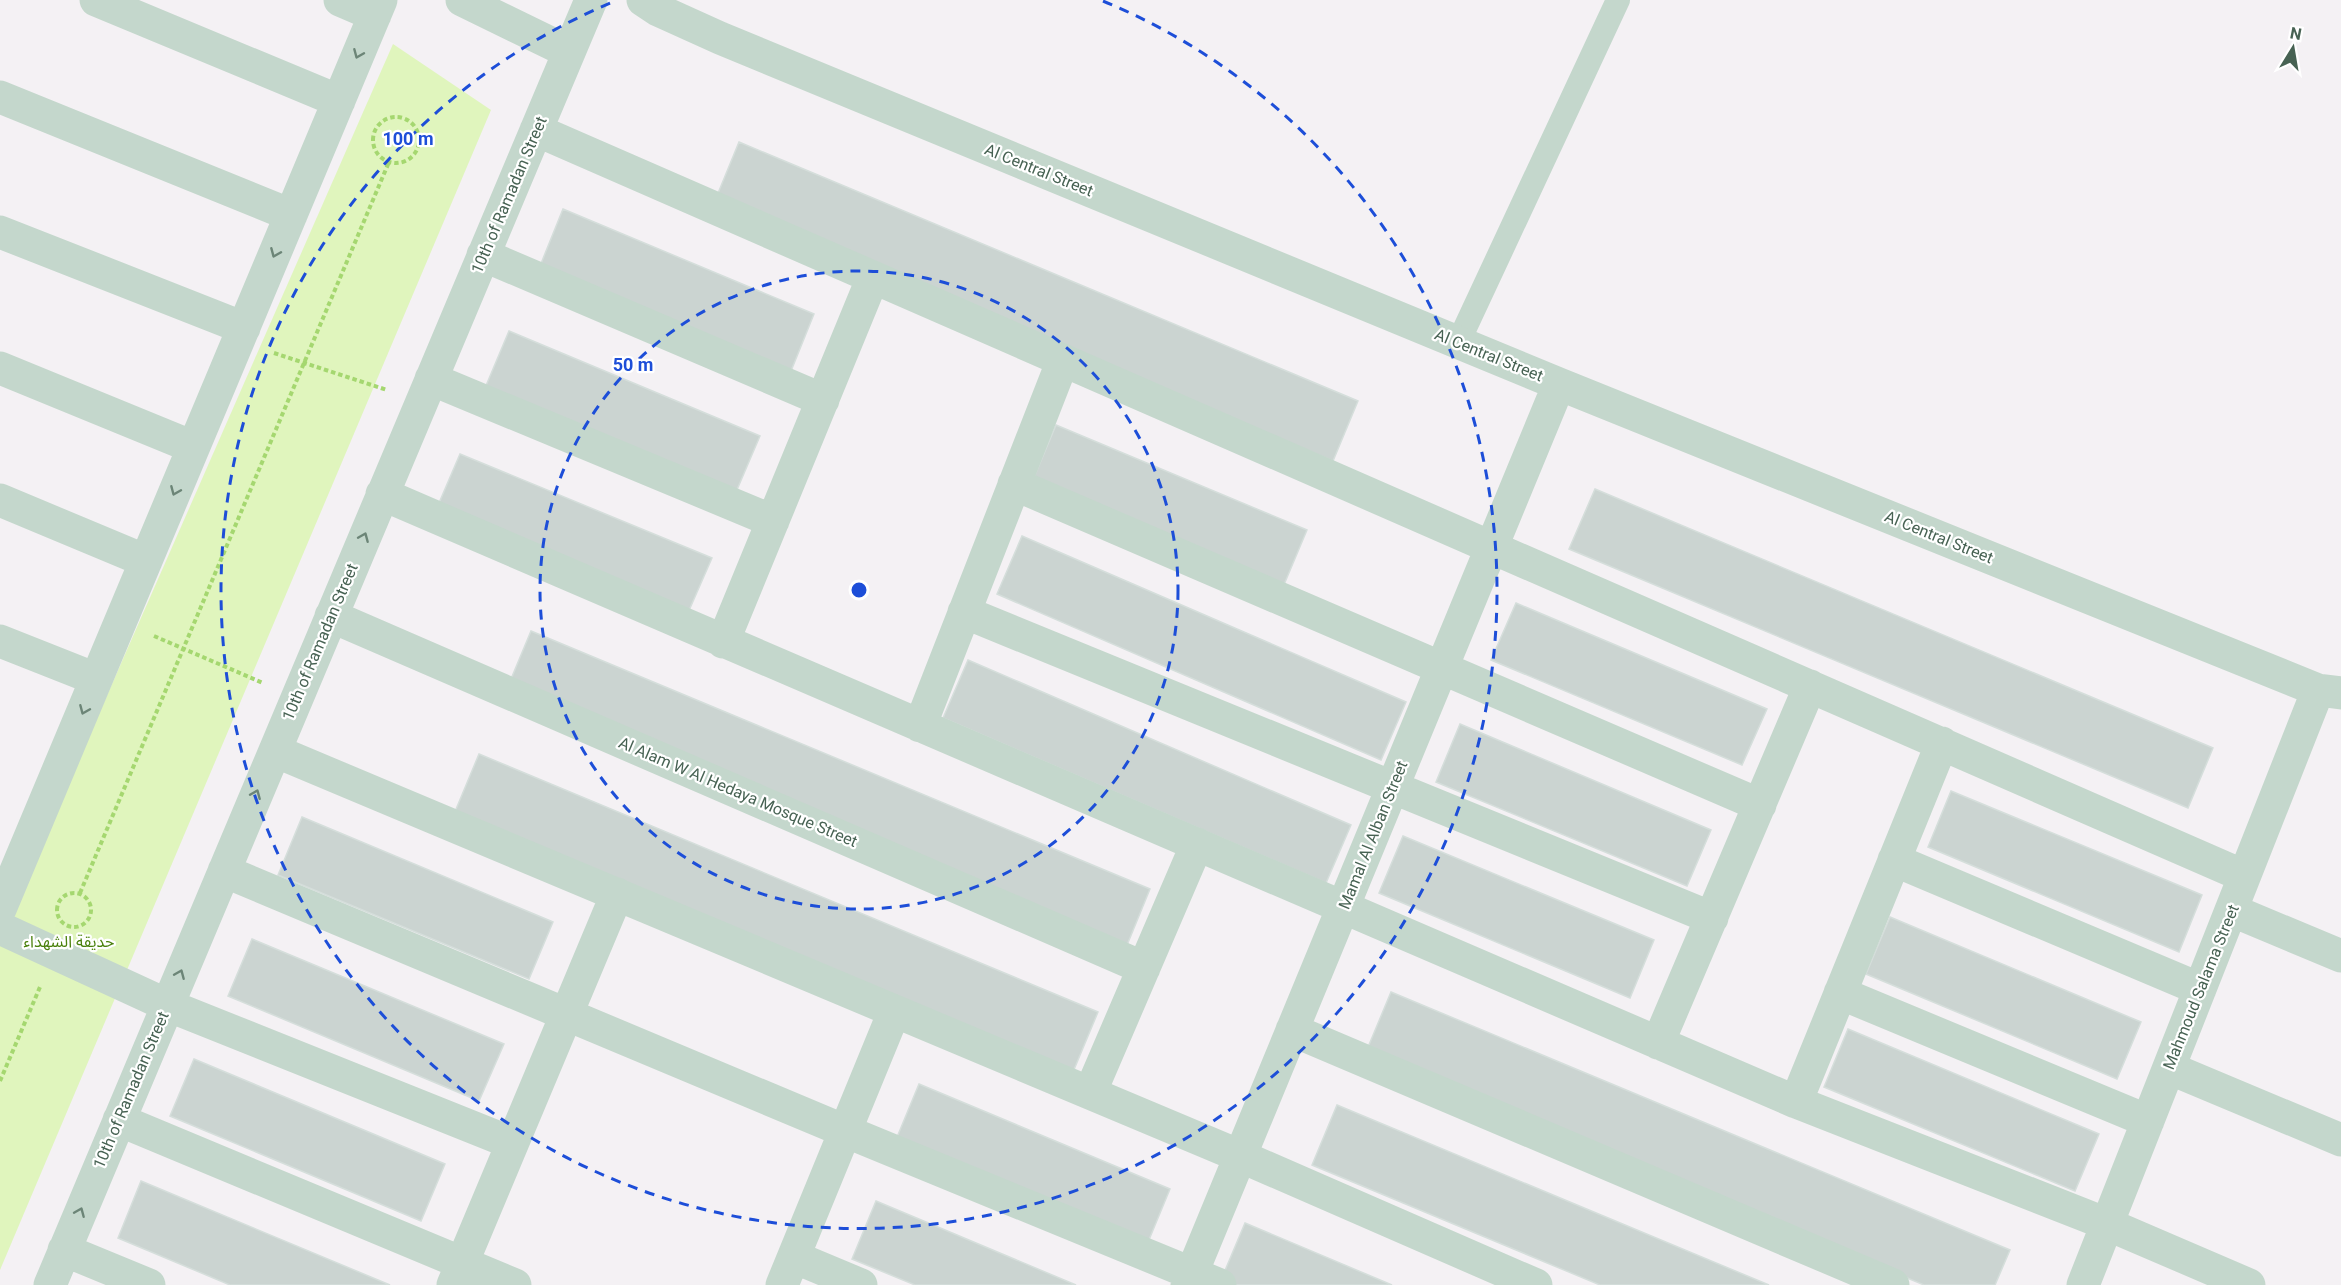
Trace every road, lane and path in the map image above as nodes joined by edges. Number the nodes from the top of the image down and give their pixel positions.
1 (96, 0) edge
2 (340, 0) edge
3 (462, 0) edge
4 (591, 0) edge
5 (643, 0) edge
6 (1618, 0) edge
7 (378, 7) edge
8 (569, 52) junction
9 (0, 97) edge
10 (339, 101) junction
11 (536, 130) junction
12 (389, 162) junction
13 (291, 215) junction
14 (0, 232) edge
15 (483, 255) junction
16 (873, 277) junction
17 (241, 335) junction
18 (1458, 343) junction
19 (1063, 360) junction
20 (304, 363) junction
21 (0, 368) edge
22 (1559, 384) junction
23 (426, 390) junction
24 (823, 400) junction
25 (193, 447) junction
26 (1014, 484) junction
27 (382, 494) junction
28 (0, 500) edge
29 (773, 521) junction
30 (1491, 547) junction
31 (146, 561) junction
32 (964, 612) junction
33 (331, 616) junction
34 (121, 622) junction
35 (0, 641) edge
36 (723, 642) junction
37 (183, 649) junction
38 (1442, 668) junction
39 (96, 679) junction
40 (1810, 686) junction
41 (2330, 692) edge
42 (297, 697) junction
43 (920, 726) junction
44 (1942, 743) junction
45 (275, 751) junction
46 (1393, 787) junction
47 (1760, 805) junction
48 (1197, 844) junction
49 (1894, 860) junction
50 (224, 871) junction
51 (2244, 876) junction
52 (80, 893) junction
53 (617, 894) junction
54 (1343, 907) junction
55 (0, 908) edge
56 (2231, 910) junction
57 (1712, 918) junction
58 (0, 928) edge
59 (61, 940) junction
60 (2341, 956) edge
61 (1144, 968) junction
62 (2200, 989) junction
63 (1840, 993) junction
64 (167, 1005) junction
65 (894, 1012) junction
66 (566, 1014) junction
67 (1292, 1030) junction
68 (1658, 1043) junction
69 (2169, 1068) junction
70 (0, 1081) edge
71 (1090, 1093) junction
72 (1796, 1102) junction
73 (119, 1120) junction
74 (2148, 1121) junction
75 (845, 1131) junction
76 (2341, 1140) edge
77 (512, 1143) junction
78 (1240, 1156) junction
79 (2107, 1224) junction
80 (64, 1250) junction
81 (788, 1271) edge
82 (457, 1274) edge
83 (1199, 1281) edge
84 (50, 1285) edge
85 (149, 1285) edge
86 (515, 1285) edge
87 (861, 1285) edge
88 (1536, 1285) edge
89 (1893, 1285) edge
90 (2083, 1285) edge
91 (2249, 1285) edge

1 - 10 street
2 - 7 street
3 - 8 street
4 - 8 street, 10th of Ramadan Street
5 - 18 street, Al Central Street
6 - 18 lane
7 -> 10 street
8 - 11 street, 10th of Ramadan Street
9 - 13 street
10 - 13 street
11 - 15 street, 10th of Ramadan Street
11 - 16 street
12 - 12 path
12 - 20 path
13 -> 17 street
14 - 17 street
15 - 23 street, 10th of Ramadan Street
15 - 24 street
16 - 19 street
16 - 24 street
17 - 20 path
17 - 25 street
18 - 22 street, Al Central Street
19 - 26 street
19 - 30 street
20 - 23 path
20 - 37 path
21 - 25 street
22 - 30 street, Mamal Al Alban Street
22 - 41 street, Al Central Street
23 - 27 street, 10th of Ramadan Street
23 - 29 street
24 - 29 street
25 -> 31 street
26 - 32 street
26 - 38 street
33 -> 27 street, 10th of Ramadan Street
27 - 36 street
28 - 31 street
29 - 36 street
30 - 38 street, Mamal Al Alban Street
30 - 40 street
31 - 34 street
32 - 43 street
32 - 46 street
33 - 42 street, 10th of Ramadan Street
33 - 61 street, Al Alam W Al Hedaya Mosque Street
34 - 37 path
34 - 39 street
35 - 39 street
36 - 43 street
37 - 42 path
37 - 52 path
38 - 46 street, Mamal Al Alban Street
38 - 47 street
39 -> 55 street
40 - 44 street
40 - 47 street
41 - 51 street, Mahmoud Salama Street
42 - 45 street, 10th of Ramadan Street
43 - 48 street
44 - 49 street
44 - 51 street
50 -> 45 street, 10th of Ramadan Street
45 - 53 street
46 - 54 street, Mamal Al Alban Street
46 - 57 street
47 - 57 street
48 - 54 street
48 - 61 street
49 - 62 street
49 - 63 street
64 -> 50 street, 10th of Ramadan Street
50 - 66 street
51 - 56 street, Mahmoud Salama Street
52 - 59 path
52 - 59 path
53 - 65 street
53 - 66 street
54 - 67 street, Mamal Al Alban Street
54 - 68 street
56 - 60 street
56 - 62 street, Mahmoud Salama Street
57 - 68 street
58 - 59 street
59 - 64 street
59 - 70 path
61 - 71 street
62 - 69 street, Mahmoud Salama Street
63 - 72 street
63 - 74 street
64 - 73 street, 10th of Ramadan Street
64 - 77 street
65 - 71 street
65 - 75 street
66 - 75 street
66 - 77 street
67 - 78 street, Mamal Al Alban Street
67 - 89 street
68 - 72 street
69 - 74 street, Mahmoud Salama Street
69 - 76 street
71 - 78 street
72 - 79 street
80 -> 73 street, 10th of Ramadan Street
73 - 82 street
74 - 79 street, Mahmoud Salama Street
75 - 81 street
75 - 83 street
77 - 82 street
78 - 83 street, Mamal Al Alban Street
78 - 88 street
79 - 90 street, Mahmoud Salama Street
79 - 91 street
80 - 84 street, 10th of Ramadan Street
80 - 85 street
81 - 87 street
82 - 86 street

